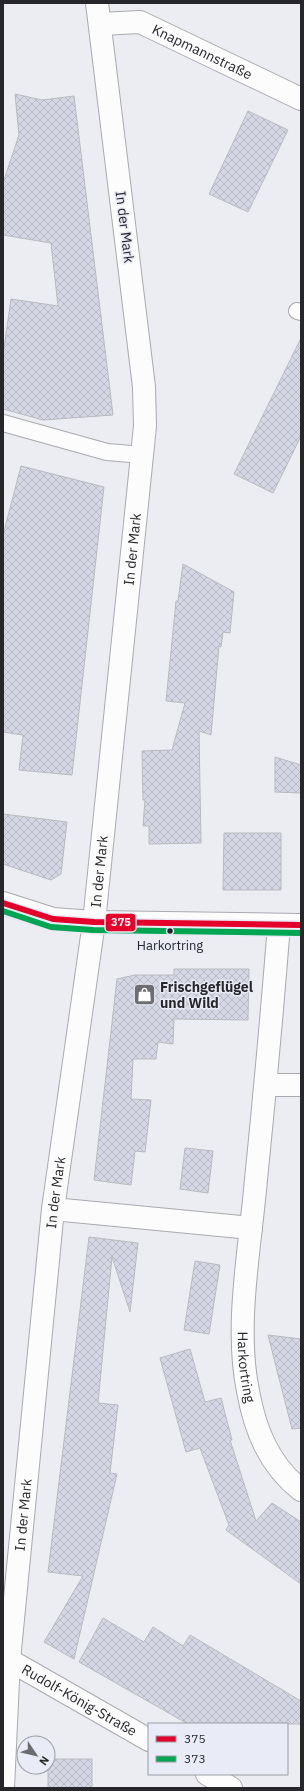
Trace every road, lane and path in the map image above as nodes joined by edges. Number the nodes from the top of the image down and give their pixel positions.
1 (99, 14) edge
2 (301, 99) edge
3 (3, 423) edge
4 (143, 455) junction
5 (3, 903) edge
6 (94, 922) junction
7 (301, 924) edge
8 (279, 925) junction
9 (266, 1085) junction
10 (301, 1085) edge
11 (53, 1209) junction
12 (251, 1228) junction
13 (301, 1490) edge
14 (9, 1660) junction
15 (5, 1695) edge
16 (148, 1739) edge
17 (209, 1775) edge
18 (3, 1788) edge
19 (231, 1788) edge

1 - 2 street, Knapmannstraße
1 - 4 street, In der Mark
3 - 4 lane
4 - 6 street, In der Mark
5 - 6 street
6 - 8 street
6 - 11 street, In der Mark
7 - 8 street
8 - 9 street, Harkortring
9 - 10 street
9 - 12 street, Harkortring
11 - 12 street
11 - 14 street, In der Mark
12 - 13 street, Harkortring
14 - 15 street, In der Mark
14 - 16 street, Rudolf-König-Straße
15 - 18 street, In der Mark
17 - 19 street

